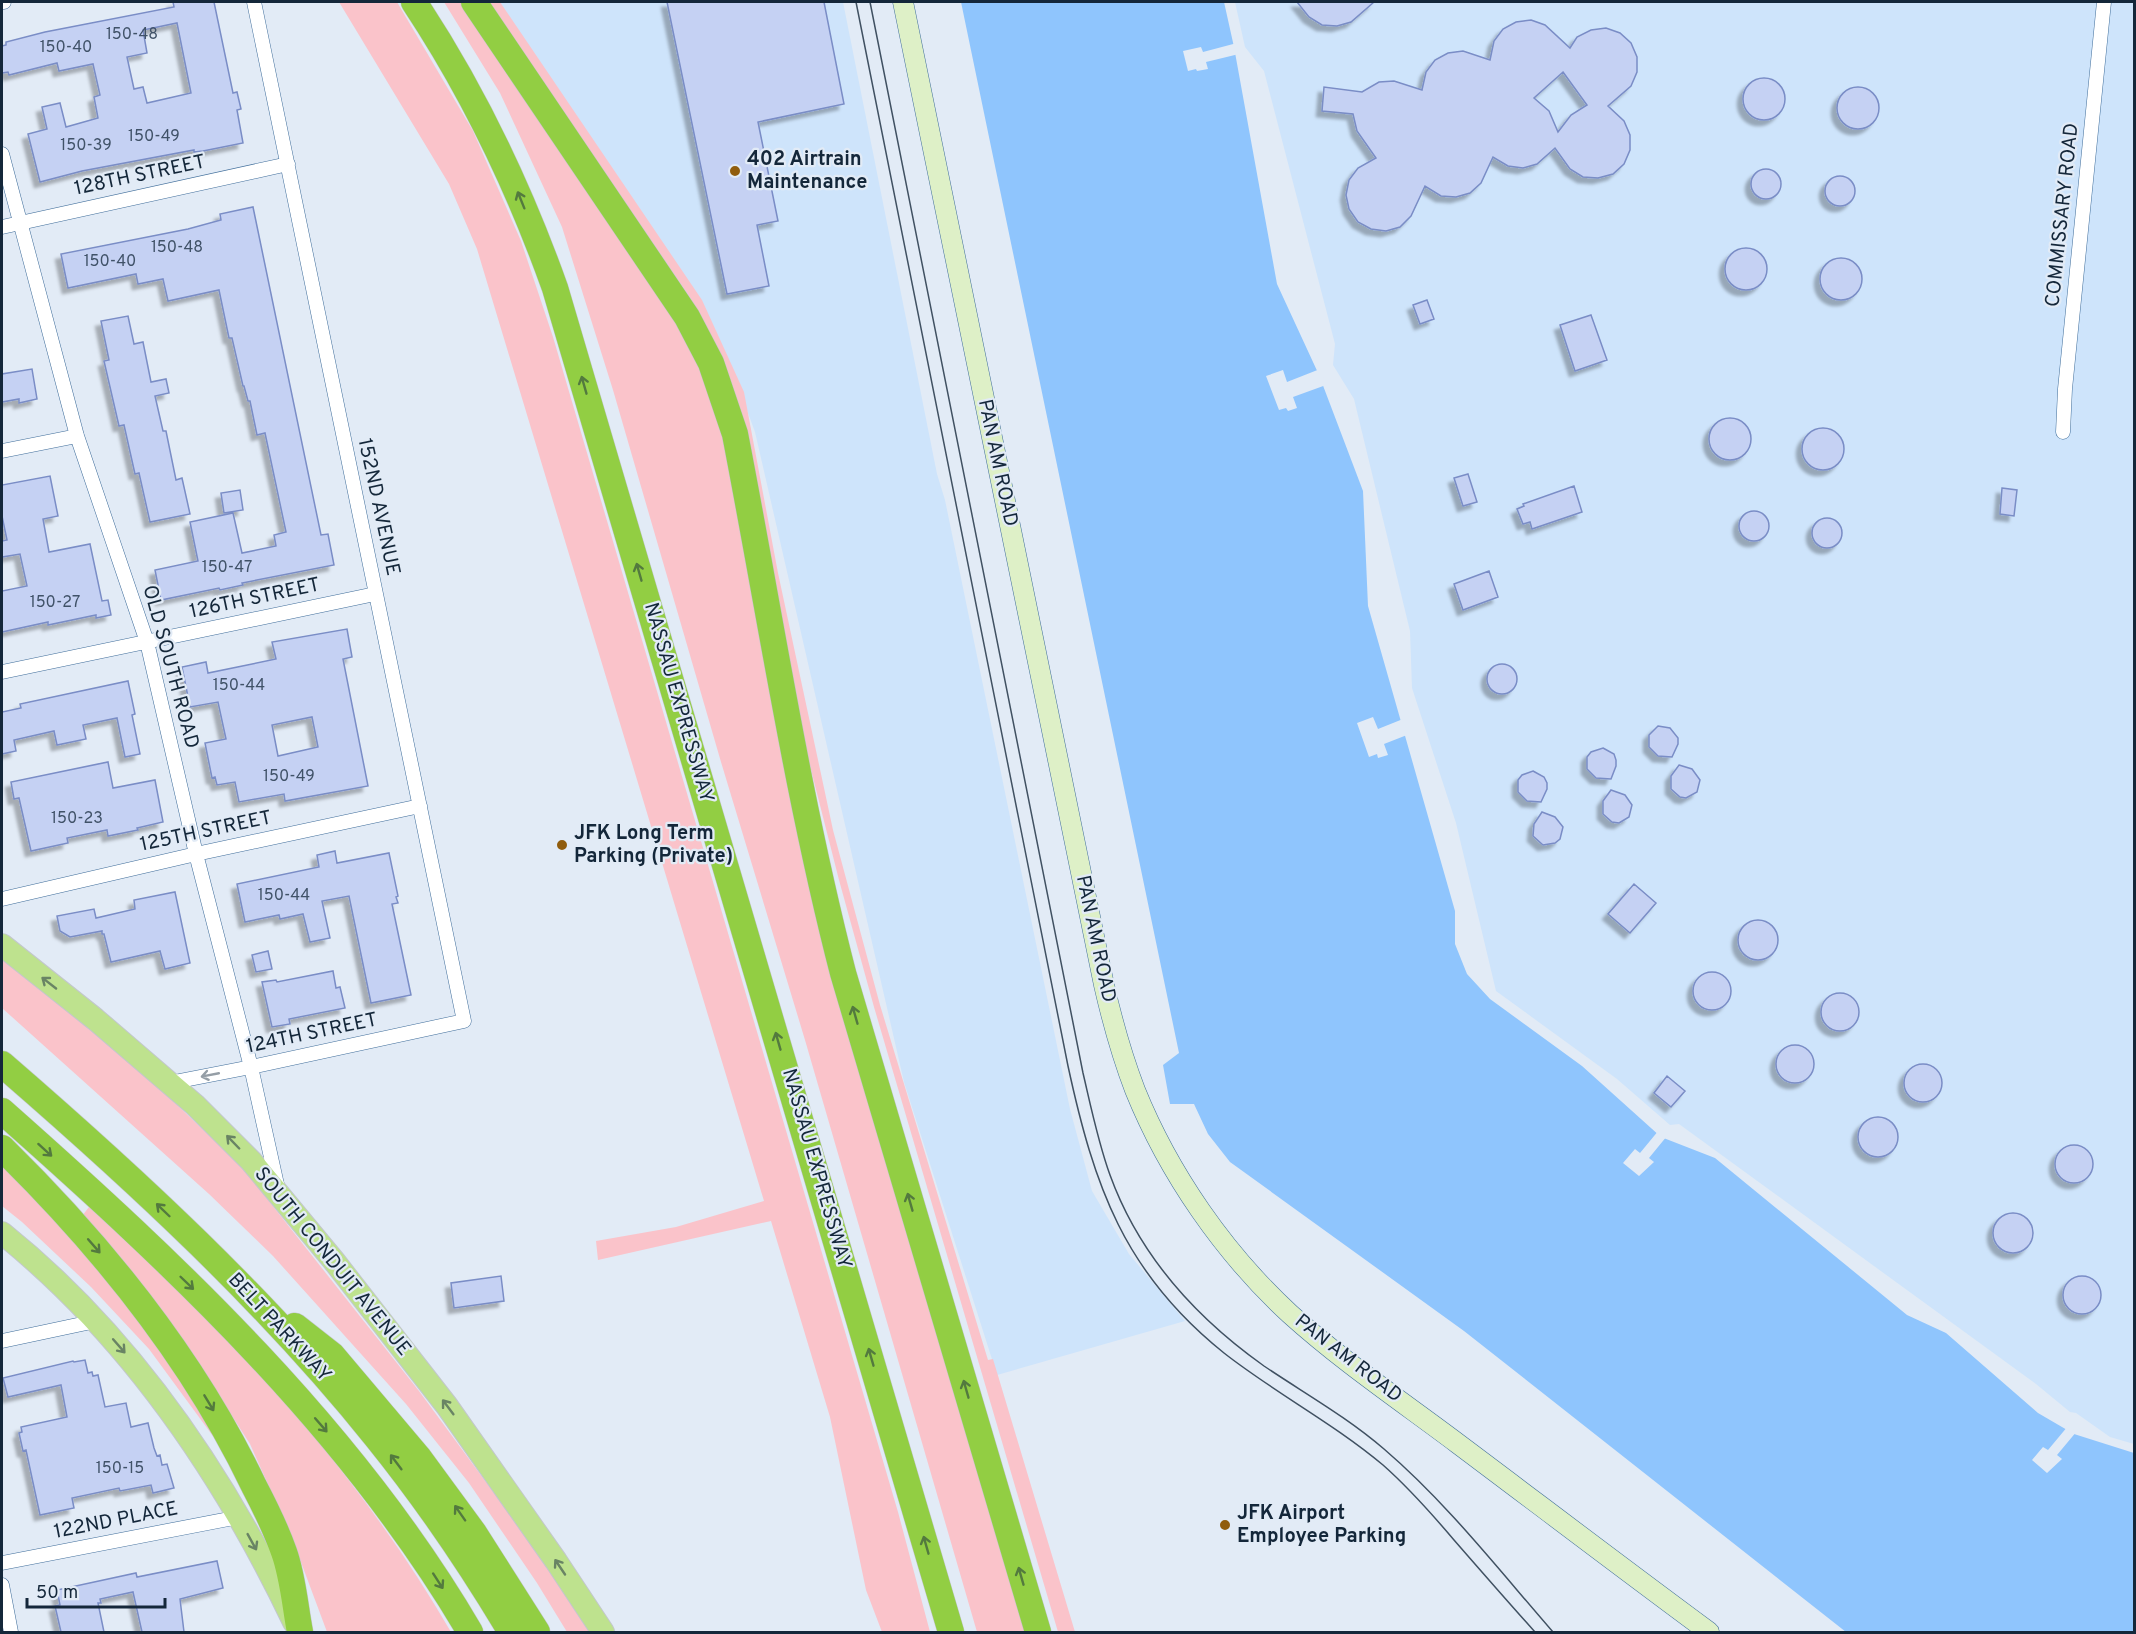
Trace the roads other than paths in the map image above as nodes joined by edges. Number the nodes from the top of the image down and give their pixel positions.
1 (254, 2) edge
2 (414, 2) edge
3 (474, 2) edge
4 (903, 2) edge
5 (2104, 2) edge
6 (2, 154) edge
7 (288, 164) junction
8 (18, 223) junction
9 (2, 227) edge
10 (2063, 432) dead end
11 (77, 435) junction
12 (2, 451) edge
13 (375, 594) junction
14 (147, 642) junction
15 (2, 672) edge
16 (420, 806) junction
17 (196, 854) junction
18 (2, 899) edge
19 (2, 945) edge
20 (464, 1021) joint
21 (2, 1064) edge
22 (251, 1067) junction
23 (169, 1083) junction
24 (2, 1111) edge
25 (2, 1148) edge
26 (280, 1196) junction
27 (2, 1233) edge
28 (219, 1266) junction
29 (96, 1321) junction
30 (2, 1341) edge
31 (239, 1517) junction
32 (2, 1563) edge
33 (2, 1585) edge
34 (601, 1627) edge
35 (11, 1632) edge
36 (300, 1632) edge
37 (470, 1632) edge
38 (511, 1632) edge
39 (537, 1632) edge
40 (951, 1632) edge
41 (1038, 1632) edge
42 (1710, 1632) edge

1 - 7 street, 152ND AVENUE
40 -> 2 highway, NASSAU EXPRESSWAY
41 -> 3 highway
4 - 42 street, PAN AM ROAD
5 - 10 street, COMMISSARY ROAD
6 - 8 street, OLD SOUTH ROAD
7 - 8 street, 128TH STREET
7 - 13 street, 152ND AVENUE
8 - 9 street, 128TH STREET
8 - 11 street, OLD SOUTH ROAD
11 - 12 street
11 - 14 street, OLD SOUTH ROAD
13 - 14 street, 126TH STREET
13 - 16 street, 152ND AVENUE
14 - 15 street, 126TH STREET
14 - 17 street, OLD SOUTH ROAD
16 - 17 street, 125TH STREET
16 - 20 street, 152ND AVENUE
17 - 18 street, 125TH STREET
17 - 22 street, OLD SOUTH ROAD
23 -> 19 main road, SOUTH CONDUIT AVENUE
20 - 22 street, 124TH STREET
28 -> 21 highway, BELT PARKWAY
22 -> 23 street, 124TH STREET
22 - 26 street, OLD SOUTH ROAD
26 -> 23 main road, SOUTH CONDUIT AVENUE
24 -> 37 highway, BELT PARKWAY
25 -> 36 highway
34 -> 26 main road, SOUTH CONDUIT AVENUE
27 - 29 main road
38 -> 28 highway, BELT PARKWAY
39 -> 28 highway
29 - 30 street
29 -> 31 main road
31 - 32 street, 122ND PLACE
31 -> 36 main road
33 - 35 street

